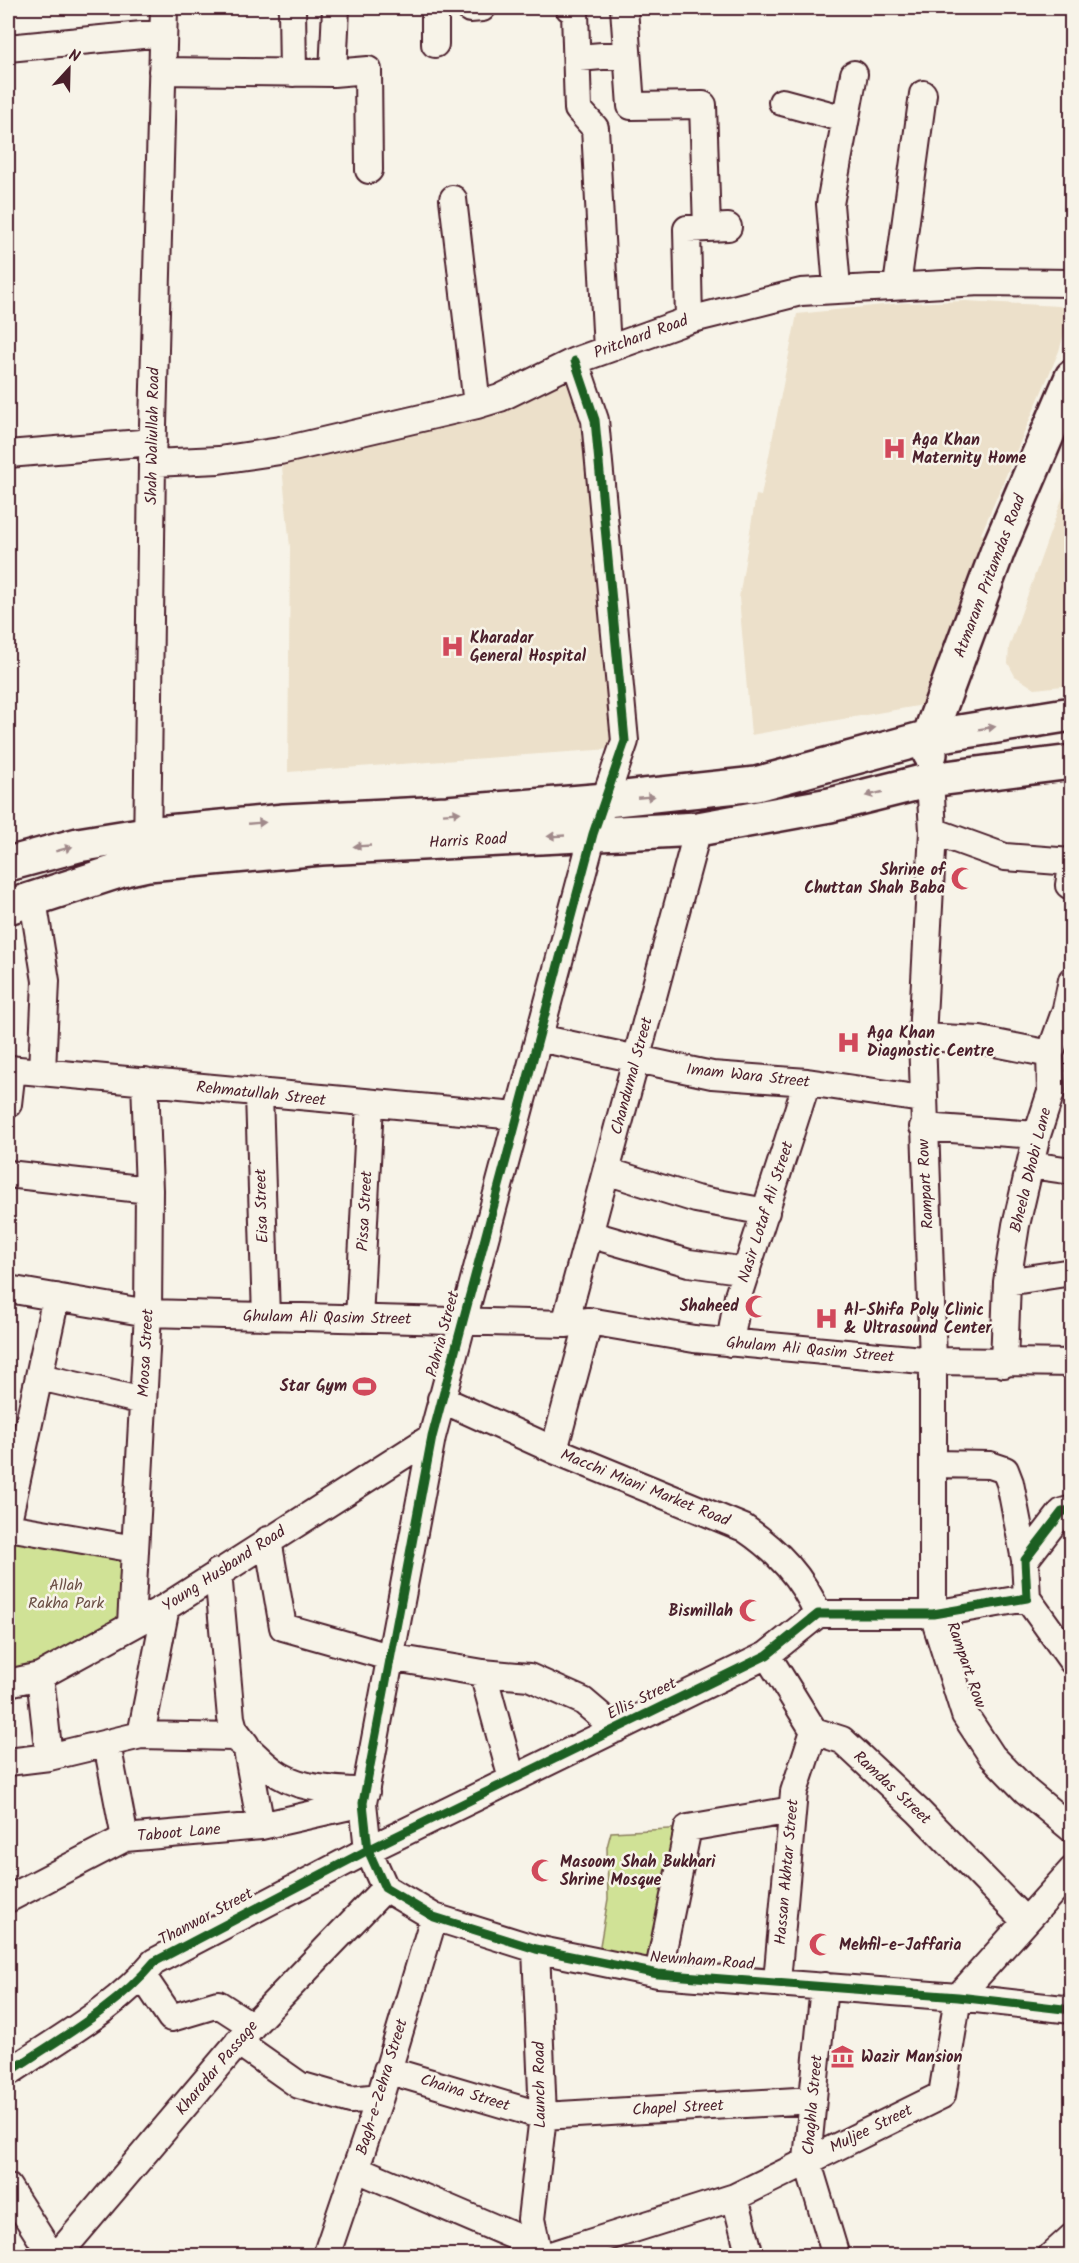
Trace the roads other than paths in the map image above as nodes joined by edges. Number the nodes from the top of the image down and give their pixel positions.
1 (292, 8) edge
2 (336, 8) edge
3 (435, 8) edge
4 (568, 8) edge
5 (624, 8) edge
6 (164, 20) edge
7 (435, 44) dead end
8 (8, 48) edge
9 (627, 54) junction
10 (578, 58) junction
11 (162, 71) junction
12 (293, 73) junction
13 (333, 73) junction
14 (854, 74) dead end
15 (923, 94) dead end
16 (782, 102) dead end
17 (845, 119) junction
18 (369, 170) dead end
19 (453, 199) dead end
20 (1071, 280) edge
21 (897, 286) junction
22 (837, 287) junction
23 (689, 320) junction
24 (607, 349) junction
25 (575, 361) junction
26 (1071, 377) edge
27 (477, 405) junction
28 (152, 452) junction
29 (8, 454) edge
30 (1071, 714) edge
31 (929, 737) junction
32 (1071, 762) edge
33 (930, 780) junction
34 (606, 800) junction
35 (698, 829) junction
36 (933, 831) junction
37 (593, 834) junction
38 (147, 849) junction
39 (1071, 862) edge
40 (8, 864) edge
41 (1071, 867) edge
42 (1071, 887) edge
43 (20, 903) edge
44 (1071, 980) edge
45 (1069, 1010) edge
46 (922, 1037) junction
47 (539, 1038) junction
48 (1050, 1054) junction
49 (636, 1059) junction
50 (10, 1069) edge
51 (42, 1071) junction
52 (145, 1081) junction
53 (807, 1082) junction
54 (259, 1094) junction
55 (922, 1100) junction
56 (8, 1104) edge
57 (370, 1104) junction
58 (516, 1116) junction
59 (923, 1127) junction
60 (1037, 1135) junction
61 (1030, 1165) junction
62 (606, 1171) junction
63 (1071, 1171) edge
64 (8, 1174) edge
65 (149, 1190) junction
66 (766, 1212) junction
67 (589, 1234) junction
68 (747, 1271) junction
69 (1071, 1272) edge
70 (1007, 1282) junction
71 (8, 1289) edge
72 (56, 1298) junction
73 (148, 1313) junction
74 (266, 1317) junction
75 (359, 1319) junction
76 (463, 1321) junction
77 (577, 1323) junction
78 (730, 1343) junction
79 (933, 1361) junction
80 (1071, 1363) edge
81 (1004, 1364) junction
82 (40, 1377) junction
83 (441, 1399) junction
84 (143, 1401) junction
85 (432, 1437) junction
86 (554, 1450) junction
87 (934, 1464) junction
88 (1071, 1509) edge
89 (8, 1521) edge
90 (8, 1527) edge
91 (268, 1540) junction
92 (135, 1549) junction
93 (1025, 1560) junction
94 (218, 1572) junction
95 (1027, 1598) junction
96 (166, 1607) junction
97 (818, 1614) junction
98 (933, 1614) junction
99 (131, 1624) junction
100 (767, 1655) junction
101 (389, 1658) junction
102 (1071, 1661) edge
103 (483, 1673) junction
104 (40, 1676) junction
105 (8, 1683) edge
106 (616, 1729) junction
107 (814, 1731) junction
108 (141, 1735) junction
109 (107, 1744) junction
110 (246, 1744) junction
111 (49, 1757) junction
112 (8, 1762) edge
113 (512, 1779) junction
114 (365, 1798) junction
115 (792, 1810) junction
116 (261, 1826) junction
117 (1071, 1829) edge
118 (125, 1838) junction
119 (368, 1850) junction
120 (1071, 1870) edge
121 (385, 1888) junction
122 (8, 1899) edge
123 (434, 1917) junction
124 (1025, 1921) junction
125 (536, 1949) junction
126 (658, 1974) junction
127 (142, 1975) junction
128 (777, 1981) junction
129 (824, 1986) junction
130 (958, 1997) junction
131 (1071, 2010) edge
132 (245, 2034) junction
133 (9, 2068) edge
134 (387, 2070) junction
135 (380, 2097) junction
136 (813, 2100) junction
137 (543, 2116) junction
138 (807, 2160) junction
139 (357, 2169) junction
140 (8, 2187) edge
141 (735, 2197) junction
142 (1071, 2237) edge
143 (541, 2252) edge
144 (52, 2256) edge
145 (57, 2256) edge
146 (327, 2256) edge
147 (750, 2256) edge
148 (836, 2256) edge
149 (1051, 2256) edge

1 - 12 street
2 - 13 street
3 - 7 street
4 - 10 street
5 - 9 street
6 - 8 street
6 - 11 street, Shah Waliullah Road
9 - 10 street
9 - 23 street
10 - 24 street
11 - 12 street
11 - 28 street, Shah Waliullah Road
12 - 13 street
13 - 18 street
14 - 17 street
15 - 21 street
16 - 17 street
17 - 22 street
19 - 27 street
20 - 21 street, Pritchard Road
21 - 22 street, Pritchard Road
22 - 23 street, Pritchard Road
23 - 24 street, Pritchard Road
24 - 25 street, Pritchard Road
25 - 27 street, Pritchard Road
25 - 34 street, Pahria Street
26 - 31 main road, Atmaram Pritamdas Road
27 - 28 street, Pritchard Road
28 - 29 street, Pritchard Road
28 - 38 street, Shah Waliullah Road
31 -> 30 main road, Harris Road
31 - 33 main road, Atmaram Pritamdas Road
34 -> 31 main road, Harris Road
32 - 33 main road, Harris Road
33 -> 35 main road, Harris Road
33 - 36 street, Rampart Row
34 - 37 street, Pahria Street
38 -> 34 main road, Harris Road
35 - 37 main road, Harris Road
35 - 49 street, Chandumal Street
36 - 39 street
36 - 46 street, Rampart Row
37 -> 38 main road, Harris Road
37 - 47 street, Pahria Street
40 -> 38 main road, Harris Road
38 - 43 main road, Harris Road
41 - 42 street
43 - 51 street
44 - 45 street, Bheela Dhobi Lane
45 - 48 street, Bheela Dhobi Lane
46 - 48 street
46 - 55 street, Rampart Row
47 - 49 street, Imam Wara Street
47 - 58 street, Pahria Street
48 - 60 street, Bheela Dhobi Lane
49 - 53 street, Imam Wara Street
49 - 62 street, Chandumal Street
50 - 51 street, Rehmatullah Street
50 - 56 street
51 - 52 street, Rehmatullah Street
52 - 54 street, Rehmatullah Street
52 - 65 street, Moosa Street
53 - 55 street, Imam Wara Street
53 - 66 street, Nasir Lotaf Ali Street
54 - 57 street, Rehmatullah Street
54 - 74 street, Eisa Street
55 - 59 street, Rampart Row
57 - 58 street, Rehmatullah Street
57 - 75 street, Pissa Street
58 - 76 street, Pahria Street
59 - 60 street
59 - 79 street, Rampart Row
60 - 61 street, Bheela Dhobi Lane
61 - 63 street
61 - 70 street, Bheela Dhobi Lane
62 - 66 street
62 - 67 street, Chandumal Street
64 - 65 street
65 - 73 street, Moosa Street
66 - 68 street, Nasir Lotaf Ali Street
67 - 68 street
67 - 77 street, Chandumal Street
68 - 78 street, Nasir Lotaf Ali Street
69 - 70 street
70 - 81 street, Bheela Dhobi Lane
71 - 72 street, Ghulam Ali Qasim Street
72 - 73 street, Ghulam Ali Qasim Street
72 - 82 street
73 - 74 street, Ghulam Ali Qasim Street
73 - 84 street, Moosa Street
74 - 75 street, Ghulam Ali Qasim Street
75 - 76 street, Ghulam Ali Qasim Street
76 - 77 street, Ghulam Ali Qasim Street
76 - 83 street, Pahria Street
77 - 78 street, Ghulam Ali Qasim Street
77 - 86 street, Chandumal Street
78 - 79 street, Ghulam Ali Qasim Street
79 - 81 street, Ghulam Ali Qasim Street
79 - 87 street, Rampart Row
80 - 81 street, Ghulam Ali Qasim Street
82 - 84 street
82 - 89 street
83 - 85 street, Pahria Street
83 - 86 street, Macchi Miani Market Road
84 - 92 street, Moosa Street
85 - 91 street, Young Husband Road
85 - 101 street, Pahria Street
86 - 97 street, Macchi Miani Market Road
87 - 93 street
87 - 98 street, Rampart Row
88 - 93 street
90 - 92 street
91 - 94 street, Young Husband Road
91 - 101 street
92 - 99 street, Moosa Street
93 - 95 street
94 - 96 street, Young Husband Road
94 - 110 street
95 - 98 street
95 - 102 street
96 - 99 street, Young Husband Road
96 - 108 street
97 - 98 street
97 - 100 street, Ellis Street
98 - 117 street, Rampart Row
99 - 104 street, Young Husband Road
100 - 106 street, Ellis Street
100 - 107 street
101 - 103 street
101 - 114 street, Pahria Street
103 - 106 street
103 - 113 street
104 - 105 street, Young Husband Road
104 - 111 street
106 - 113 street, Ellis Street
107 - 115 street, Hassan Akhtar Street
107 - 124 street, Ramdas Street
108 - 109 street
108 - 110 street
109 - 111 street
109 - 118 street
110 - 114 street
110 - 116 street
111 - 112 street
113 - 119 street, Ellis Street
114 - 116 street, Taboot Lane
114 - 119 street, Pahria Street
115 - 126 street
115 - 128 street, Hassan Akhtar Street
116 - 118 street, Taboot Lane
118 - 122 street, Taboot Lane
119 - 121 street
119 - 127 street, Thanwar Street
120 - 124 street
121 - 123 street, Newnham Road
121 - 132 street, Kharadar Passage
123 - 125 street, Newnham Road
123 - 134 street, Bagh-e-Zehra Street
124 - 130 street
125 - 126 street, Newnham Road
125 - 137 street, Launch Road
126 - 128 street, Newnham Road
127 - 132 street
127 - 133 street, Thanwar Street
128 - 129 street, Newnham Road
129 - 130 street, Newnham Road
129 - 136 street, Chaghla Street
130 - 131 street, Newnham Road
130 - 138 street, Muljee Street
132 - 135 street
132 - 145 street, Kharadar Passage
134 - 135 street, Bagh-e-Zehra Street
134 - 137 street, Chaina Street
135 - 139 street, Bagh-e-Zehra Street
136 - 137 street, Chapel Street
136 - 138 street, Chaghla Street
137 - 143 street, Launch Road
138 - 141 street, Muljee Street
138 - 148 street, Chaghla Street
139 - 143 street
139 - 146 street, Bagh-e-Zehra Street
140 - 144 street
141 - 143 street, Muljee Street
141 - 147 street
142 - 149 street

